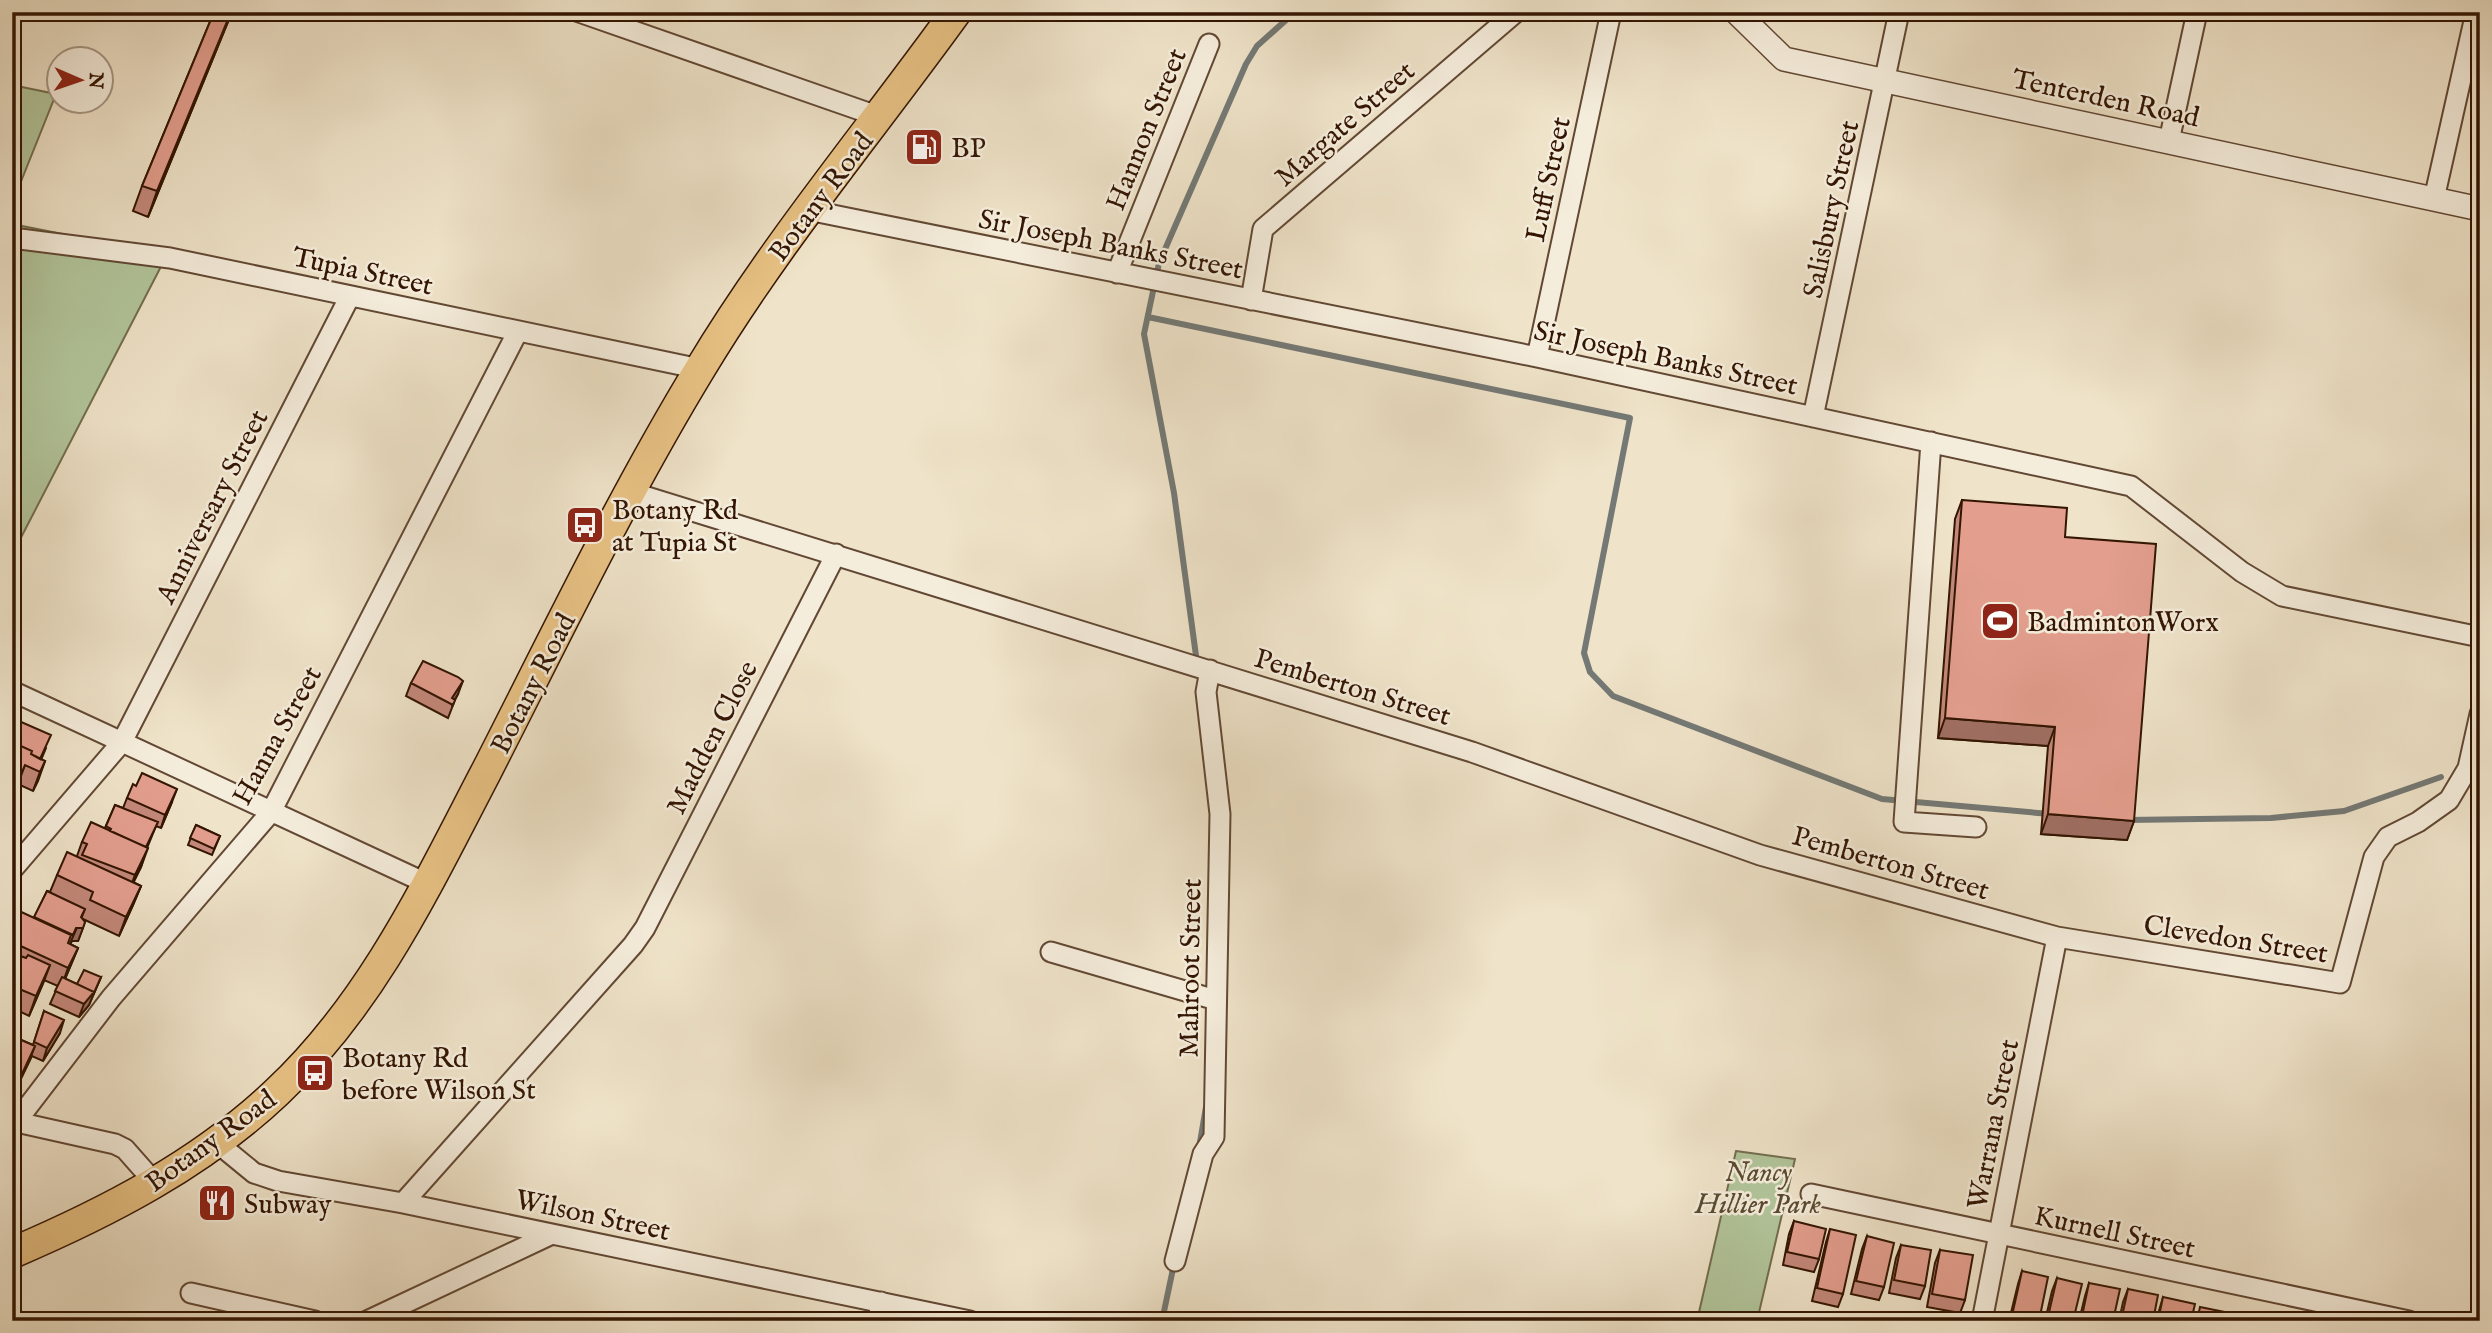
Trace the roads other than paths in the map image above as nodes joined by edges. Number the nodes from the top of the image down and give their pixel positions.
1 (579, 12) edge
2 (956, 12) edge
3 (1517, 12) edge
4 (1611, 12) edge
5 (1736, 12) edge
6 (1899, 12) edge
7 (2197, 12) edge
8 (2476, 12) edge
9 (1209, 44) dead end
10 (1886, 80) junction
11 (880, 117) junction
12 (2169, 141) junction
13 (2434, 199) junction
14 (2480, 209) edge
15 (808, 210) junction
16 (12, 238) edge
17 (1117, 273) junction
18 (350, 296) junction
19 (1251, 300) junction
20 (518, 331) junction
21 (1537, 358) junction
22 (700, 369) junction
23 (1813, 417) junction
24 (1931, 442) junction
25 (631, 492) junction
26 (836, 554) junction
27 (2480, 637) edge
28 (1210, 670) junction
29 (12, 691) edge
30 (2480, 714) edge
31 (122, 743) junction
32 (271, 811) junction
33 (1976, 827) dead end
34 (12, 870) edge
35 (428, 884) junction
36 (2057, 937) junction
37 (1051, 952) dead end
38 (1216, 1000) junction
39 (14, 1121) edge
40 (215, 1142) junction
41 (155, 1183) junction
42 (1811, 1194) dead end
43 (403, 1203) junction
44 (552, 1234) junction
45 (1999, 1236) junction
46 (12, 1253) edge
47 (1175, 1261) dead end
48 (191, 1293) dead end
49 (879, 1311) edge
50 (314, 1321) edge
51 (367, 1321) edge
52 (970, 1321) edge
53 (1982, 1321) edge
54 (2409, 1321) edge

1 - 11 street
2 - 11 main road, Botany Road
3 - 19 street, Margate Street
4 - 21 street, Luff Street
5 - 10 street, Tenterden Road
6 - 10 street, Salisbury Street
7 - 12 street
8 - 13 street
9 - 17 street, Hannon Street
10 - 12 street, Tenterden Road
10 - 23 street, Salisbury Street
11 - 15 main road, Botany Road
12 - 13 street, Tenterden Road
13 - 14 street, Tenterden Road
15 - 17 street, Sir Joseph Banks Street
15 - 22 main road, Botany Road
16 - 18 street, Tupia Street
17 - 19 street, Sir Joseph Banks Street
18 - 20 street, Tupia Street
18 - 31 street, Anniversary Street
19 - 21 street, Sir Joseph Banks Street
20 - 22 street, Tupia Street
20 - 32 street, Hanna Street
21 - 23 street, Sir Joseph Banks Street
22 - 25 main road, Botany Road
23 - 24 street, Sir Joseph Banks Street
24 - 27 street, Sir Joseph Banks Street
24 - 33 street
25 - 26 street, Pemberton Street
25 - 35 main road, Botany Road
26 - 28 street, Pemberton Street
26 - 43 street, Madden Close
28 - 36 street, Pemberton Street
28 - 38 street, Mahroot Street
29 - 31 street
30 - 36 street, Clevedon Street
31 - 32 street
31 - 34 street, Anniversary Street
32 - 35 street
32 - 39 street, Hanna Street
35 - 40 main road, Botany Road
36 - 45 street, Warrana Street
37 - 38 street
38 - 47 street, Mahroot Street
39 - 41 street
40 - 41 main road, Botany Road
40 - 43 street, Wilson Street
41 - 46 main road, Botany Road
42 - 45 street, Kurnell Street
43 - 44 street, Wilson Street
44 - 49 street, Wilson Street
44 - 51 street
45 - 53 street, Warrana Street
45 - 54 street, Kurnell Street
48 - 50 street
49 - 52 street, Wilson Street

